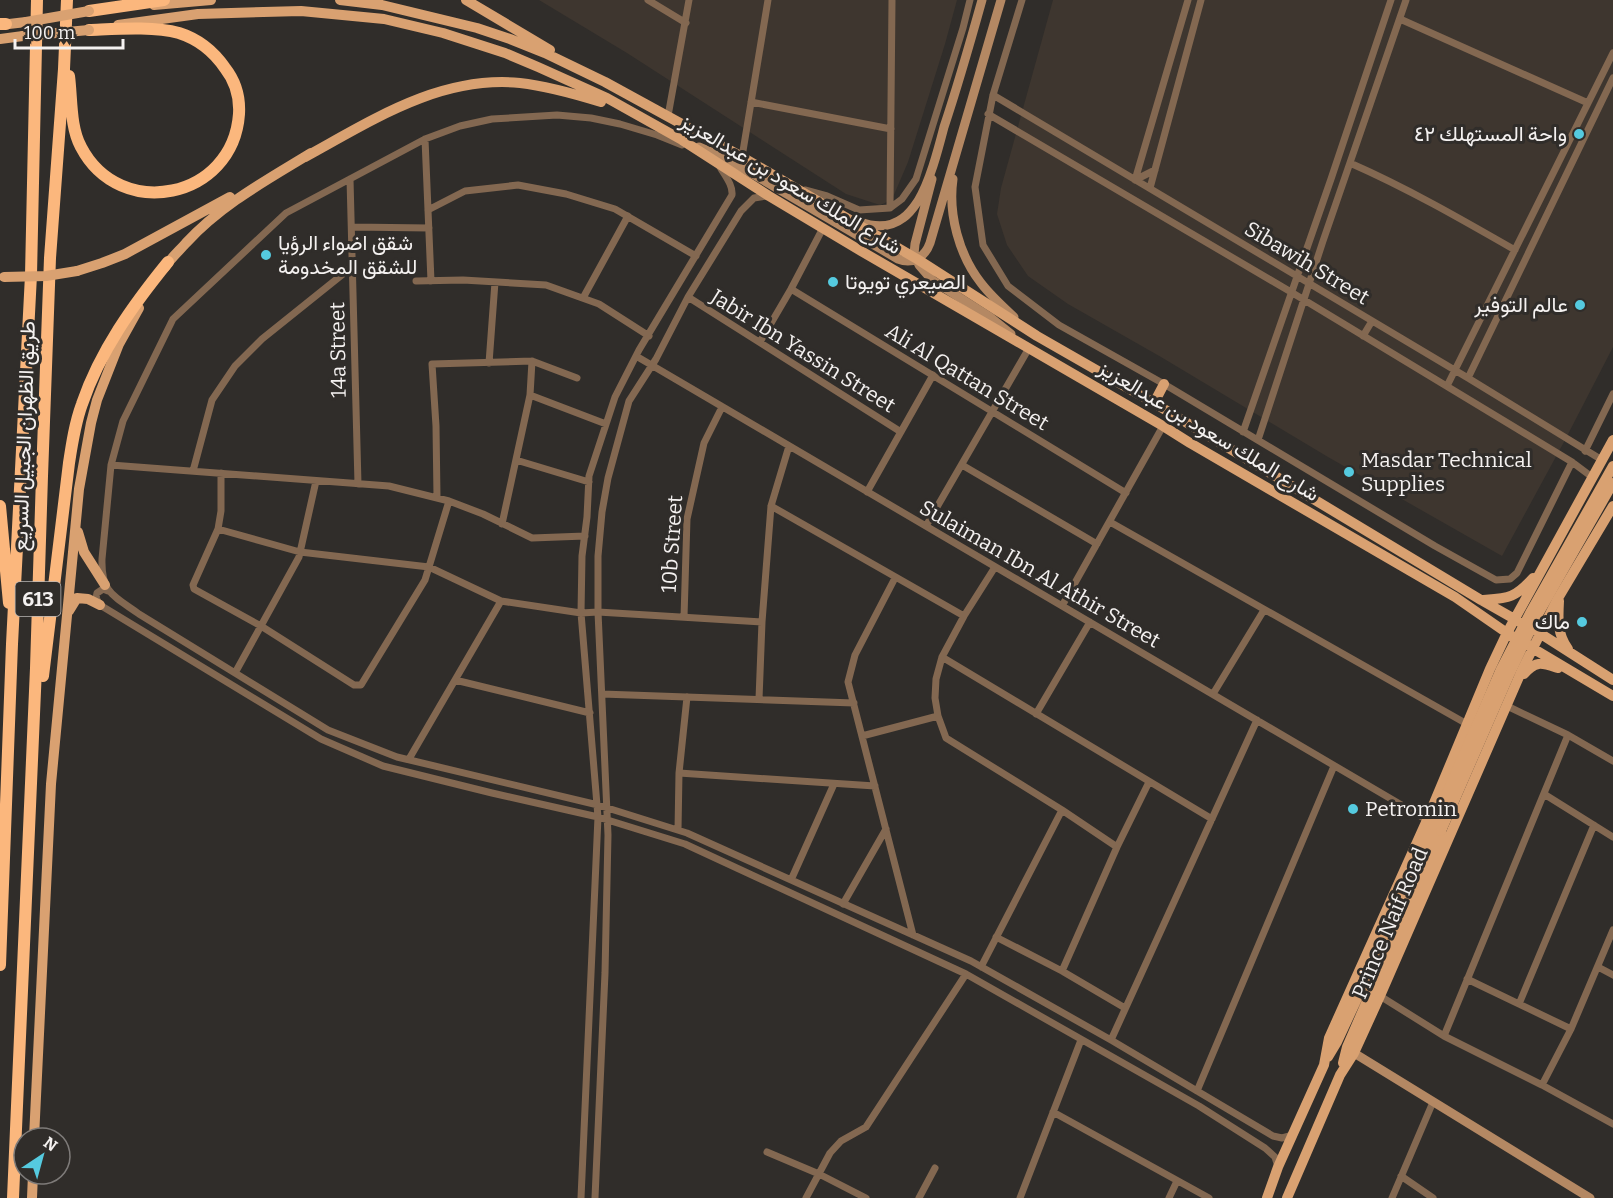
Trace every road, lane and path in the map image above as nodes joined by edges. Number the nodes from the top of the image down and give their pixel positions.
1 (67, 0) edge
2 (164, 0) edge
3 (211, 0) edge
4 (340, 0) edge
5 (466, 0) edge
6 (648, 0) edge
7 (689, 0) edge
8 (768, 0) edge
9 (892, 0) edge
10 (970, 0) edge
11 (982, 0) edge
12 (1000, 0) edge
13 (1022, 0) edge
14 (1188, 0) edge
15 (1201, 0) edge
16 (1391, 0) edge
17 (1406, 0) edge
18 (37, 2) edge
19 (89, 11) junction
20 (1400, 19) junction
21 (686, 23) junction
22 (2, 24) edge
23 (88, 30) junction
24 (0, 39) edge
25 (65, 48) junction
26 (1613, 53) edge
27 (1613, 78) edge
28 (605, 82) junction
29 (993, 95) junction
30 (751, 102) junction
31 (1588, 103) junction
32 (988, 114) junction
33 (668, 116) junction
34 (654, 125) junction
35 (891, 129) junction
36 (425, 139) junction
37 (682, 140) junction
38 (938, 147) junction
39 (311, 153) junction
40 (956, 153) junction
41 (706, 157) junction
42 (742, 157) junction
43 (1350, 163) junction
44 (719, 165) junction
45 (1155, 170) junction
46 (350, 179) junction
47 (1136, 180) junction
48 (793, 187) junction
49 (1150, 188) junction
50 (769, 196) junction
51 (729, 202) junction
52 (891, 208) junction
53 (428, 210) junction
54 (741, 211) junction
55 (628, 216) junction
56 (846, 218) junction
57 (352, 227) junction
58 (429, 228) junction
59 (823, 228) junction
60 (1515, 250) junction
61 (696, 256) junction
62 (917, 259) junction
63 (168, 262) junction
64 (353, 266) junction
65 (2, 276) edge
66 (1297, 276) junction
67 (431, 280) junction
68 (416, 281) dead end
69 (495, 282) junction
70 (1309, 284) junction
71 (791, 289) junction
72 (1291, 292) junction
73 (688, 297) junction
74 (583, 298) junction
75 (1304, 300) junction
76 (1372, 321) junction
77 (649, 336) junction
78 (1037, 336) junction
79 (1363, 336) junction
80 (760, 342) junction
81 (1029, 348) junction
82 (636, 356) junction
83 (532, 362) junction
84 (489, 363) junction
85 (652, 365) junction
86 (1455, 371) junction
87 (933, 375) junction
88 (577, 378) dead end
89 (1468, 378) junction
90 (1164, 384) junction
91 (1447, 386) junction
92 (1613, 394) edge
93 (530, 395) junction
94 (1154, 403) junction
95 (722, 407) junction
96 (992, 411) junction
97 (606, 424) junction
98 (1163, 426) junction
99 (901, 432) junction
100 (1243, 432) junction
101 (1258, 440) junction
102 (1613, 440) edge
103 (789, 446) junction
104 (1585, 451) junction
105 (516, 459) junction
106 (1602, 460) junction
107 (1572, 462) junction
108 (111, 465) junction
109 (962, 465) junction
110 (1613, 466) edge
111 (193, 471) junction
112 (221, 473) junction
113 (1592, 477) junction
114 (316, 481) junction
115 (589, 482) junction
116 (1613, 483) edge
117 (358, 484) junction
118 (867, 492) junction
119 (1126, 492) junction
120 (437, 497) junction
121 (449, 501) junction
122 (0, 506) edge
123 (771, 506) junction
124 (1613, 506) edge
125 (76, 517) junction
126 (1110, 522) junction
127 (502, 524) junction
128 (926, 526) junction
129 (218, 529) junction
130 (585, 536) junction
131 (1097, 544) junction
132 (300, 552) junction
133 (1546, 562) junction
134 (429, 567) junction
135 (995, 567) junction
136 (895, 578) junction
137 (108, 589) junction
138 (1455, 597) junction
139 (1559, 597) junction
140 (1482, 600) junction
141 (501, 601) junction
142 (100, 605) junction
143 (1062, 606) junction
144 (1264, 610) junction
145 (598, 612) junction
146 (581, 613) junction
147 (67, 614) junction
148 (964, 616) junction
149 (684, 617) junction
150 (1515, 620) junction
151 (762, 622) junction
152 (1090, 622) junction
153 (261, 626) junction
154 (1507, 633) junction
155 (1541, 634) junction
156 (12, 644) junction
157 (1533, 648) junction
158 (1572, 654) junction
159 (942, 657) junction
160 (1490, 669) junction
161 (1572, 672) junction
162 (235, 673) junction
163 (455, 680) junction
164 (1613, 680) edge
165 (1518, 681) junction
166 (602, 694) junction
167 (1213, 694) junction
168 (1613, 696) edge
169 (687, 697) junction
170 (759, 699) junction
171 (854, 703) junction
172 (1507, 706) junction
173 (590, 713) junction
174 (1036, 714) junction
175 (938, 716) junction
176 (1257, 720) junction
177 (1467, 724) junction
178 (1568, 735) junction
179 (862, 736) junction
180 (31, 757) junction
181 (409, 759) junction
182 (1613, 761) edge
183 (1334, 766) junction
184 (679, 773) junction
185 (1149, 782) junction
186 (834, 784) junction
187 (875, 786) junction
188 (1544, 794) junction
189 (598, 805) junction
190 (608, 808) junction
191 (1062, 810) junction
192 (598, 817) junction
193 (1212, 819) junction
194 (608, 820) junction
195 (1594, 825) junction
196 (1434, 826) junction
197 (886, 829) junction
198 (678, 830) junction
199 (1613, 837) edge
200 (1117, 847) junction
201 (791, 880) junction
202 (843, 904) junction
203 (1613, 930) edge
204 (913, 935) junction
205 (996, 938) junction
206 (0, 965) edge
207 (981, 967) junction
208 (1598, 967) junction
209 (1062, 971) junction
210 (966, 974) junction
211 (1613, 975) edge
212 (1467, 979) junction
213 (1380, 996) junction
214 (1519, 1004) junction
215 (1125, 1008) junction
216 (1571, 1029) junction
217 (1444, 1036) junction
218 (1081, 1040) junction
219 (1111, 1040) junction
220 (1354, 1053) junction
221 (1340, 1075) junction
222 (1542, 1085) junction
223 (1197, 1090) junction
224 (1433, 1101) junction
225 (1218, 1104) junction
226 (1199, 1106) junction
227 (1053, 1112) junction
228 (1613, 1124) edge
229 (35, 1126) edge
230 (1293, 1136) junction
231 (767, 1152) dead end
232 (1278, 1167) junction
233 (935, 1168) dead end
234 (819, 1174) junction
235 (1401, 1176) junction
236 (1177, 1181) junction
237 (13, 1198) edge
238 (581, 1198) edge
239 (595, 1198) edge
240 (806, 1198) edge
241 (866, 1198) edge
242 (919, 1198) edge
243 (1020, 1198) edge
244 (1169, 1198) edge
245 (1209, 1198) edge
246 (1266, 1198) edge
247 (1287, 1198) edge
248 (1392, 1198) edge
249 (1433, 1198) edge
250 (1589, 1198) edge

1 - 25 highway, طريق الظهران الجبيل السريع / 613
2 - 19 highway
3 - 19 main road
4 - 28 main road, شارع الملك سعود بن عبدالعزيز
5 - 28 main road
6 - 21 street
7 - 21 street
8 - 30 street
9 - 35 street
10 - 52 street
11 - 38 main road
12 - 40 main road
13 - 29 street
14 - 47 street
15 - 45 street
16 - 66 street
17 - 20 street
18 - 156 highway, طريق الظهران الجبيل السريع / 613
19 - 22 main road, bridge
20 - 31 street
20 - 43 street
21 - 33 street
23 - 24 main road, شارع الملك سعود بن عبدالعزيز, bridge
23 - 25 highway
23 - 34 main road, شارع الملك سعود بن عبدالعزيز
25 - 180 highway, طريق الظهران الجبيل السريع / 613
26 - 31 street
27 - 89 street
28 - 33 main road, شارع الملك سعود بن عبدالعزيز
29 - 32 street
29 - 47 street, Sibawih Street
30 - 35 street
30 - 42 street
31 - 60 street
32 - 72 street, Sibawih Street
32 - 90 street
33 - 42 main road, شارع الملك سعود بن عبدالعزيز
34 - 37 main road, شارع الملك سعود بن عبدالعزيز
34 - 39 main road
35 - 52 street
36 - 41 street
36 - 46 street
36 - 53 street
37 - 41 main road, شارع الملك سعود بن عبدالعزيز
37 - 62 main road
38 - 56 main road
38 - 62 main road
39 - 63 main road
39 - 65 main road, bridge
40 - 62 main road
40 - 78 main road
41 - 44 main road, شارع الملك سعود بن عبدالعزيز
42 - 48 main road, شارع الملك سعود بن عبدالعزيز
43 - 60 street
43 - 70 street
44 - 50 main road, شارع الملك سعود بن عبدالعزيز
44 - 51 street
45 - 47 street
45 - 49 street
46 - 57 street, 14a Street
46 - 108 street
47 - 49 street, Sibawih Street
48 - 52 street
48 - 56 main road, شارع الملك سعود بن عبدالعزيز
49 - 66 street, Sibawih Street
50 - 54 street
50 - 59 main road, شارع الملك سعود بن عبدالعزيز
51 - 54 street
51 - 61 street
53 - 55 street
53 - 58 street
54 - 73 street
55 - 61 street
55 - 74 street
56 - 62 main road, شارع الملك سعود بن عبدالعزيز
57 - 58 street
57 - 64 street, 14a Street
58 - 67 street
59 - 71 street
59 - 81 main road, شارع الملك سعود بن عبدالعزيز
60 - 86 street
61 - 77 street
62 - 78 main road, شارع الملك سعود بن عبدالعزيز
62 - 81 main road
63 - 125 main road
63 - 180 highway
64 - 111 street
64 - 117 street, 14a Street
66 - 70 street, Sibawih Street
66 - 72 street
67 - 68 street
67 - 69 street
69 - 74 street
69 - 84 street
70 - 75 street
70 - 76 street, Sibawih Street
71 - 80 street
71 - 87 street, Ali Al Qattan Street
72 - 75 street, Sibawih Street
72 - 100 street
73 - 80 street, Jabir Ibn Yassin Street
73 - 85 street
74 - 77 street
75 - 79 street, Sibawih Street
75 - 101 street
76 - 79 street
76 - 86 street, Sibawih Street
77 - 82 street
78 - 94 main road, شارع الملك سعود بن عبدالعزيز
79 - 91 street, Sibawih Street
80 - 99 street, Jabir Ibn Yassin Street
81 - 96 street
81 - 98 main road, شارع الملك سعود بن عبدالعزيز
82 - 85 street, Sulaiman Ibn Al Athir Street
82 - 97 street
83 - 84 street
83 - 88 street
83 - 93 street
84 - 120 street
85 - 95 street, Sulaiman Ibn Al Athir Street
85 - 145 street
86 - 89 street, Sibawih Street
86 - 91 street
87 - 96 street, Ali Al Qattan Street
87 - 99 street
89 - 104 street, Sibawih Street
90 - 94 main road
90 - 100 street
91 - 107 street, Sibawih Street
92 - 104 street
93 - 97 street
93 - 105 street
94 - 140 main road, شارع الملك سعود بن عبدالعزيز
95 - 103 street, Sulaiman Ibn Al Athir Street
95 - 149 street, 10b Street
96 - 109 street
96 - 119 street, Ali Al Qattan Street
97 - 115 street
98 - 119 street
98 - 138 main road, شارع الملك سعود بن عبدالعزيز
99 - 118 street
100 - 101 street
101 - 107 street
102 - 106 main road
103 - 118 street, Sulaiman Ibn Al Athir Street
103 - 123 street
104 - 106 street, Sibawih Street
105 - 115 street
105 - 127 street
106 - 113 main road
107 - 113 street, Sibawih Street
108 - 111 street
108 - 137 street
109 - 128 street
109 - 131 street
110 - 196 main road, bridge
111 - 112 street
112 - 114 street
112 - 129 street
113 - 133 main road
114 - 117 street
114 - 132 street
115 - 130 street
116 - 196 main road, bridge
117 - 120 street
118 - 128 street, Sulaiman Ibn Al Athir Street
119 - 126 street
120 - 121 street
121 - 127 street
121 - 134 street
122 - 156 highway
123 - 136 street
123 - 151 street
124 - 139 main road, Prince Naif Road
125 - 137 main road
125 - 147 main road
126 - 131 street
126 - 144 street
127 - 130 street
128 - 135 street, Sulaiman Ibn Al Athir Street
129 - 132 street
129 - 153 street
130 - 146 street
131 - 143 street
132 - 134 street
132 - 153 street
133 - 140 main road
133 - 150 main road, Prince Naif Road
134 - 141 street
134 - 153 street
135 - 143 street, Sulaiman Ibn Al Athir Street
135 - 148 street
136 - 148 street
136 - 171 street
137 - 142 street
137 - 162 street
138 - 154 main road, شارع الملك سعود بن عبدالعزيز
138 - 160 main road
139 - 155 main road, Prince Naif Road
139 - 158 main road
140 - 150 main road, شارع الملك سعود بن عبدالعزيز
141 - 146 street
141 - 163 street
142 - 147 main road
142 - 192 street
143 - 152 street, Sulaiman Ibn Al Athir Street
144 - 167 street
144 - 177 street
145 - 146 street
145 - 149 street
145 - 166 street
146 - 173 street
147 - 229 main road
148 - 159 street
149 - 151 street
150 - 154 main road, Prince Naif Road
150 - 155 main road, شارع الملك سعود بن عبدالعزيز
151 - 170 street
152 - 167 street, Sulaiman Ibn Al Athir Street
152 - 174 street
153 - 162 street
154 - 157 main road, شارع الملك سعود بن عبدالعزيز
154 - 160 main road, Prince Naif Road
155 - 157 main road, Prince Naif Road
155 - 158 main road, شارع الملك سعود بن عبدالعزيز
156 - 206 highway, طريق الظهران الجبيل السريع / 613
157 - 161 main road, شارع الملك سعود بن عبدالعزيز
157 - 165 main road, Prince Naif Road
158 - 164 main road, شارع الملك سعود بن عبدالعزيز
159 - 174 street
159 - 175 street
160 - 177 main road, Prince Naif Road
161 - 165 main road
161 - 168 main road, شارع الملك سعود بن عبدالعزيز
162 - 181 street
163 - 173 street
163 - 181 street
165 - 172 main road, Prince Naif Road
166 - 169 street
166 - 190 street
167 - 176 street, Sulaiman Ibn Al Athir Street
169 - 170 street
169 - 184 street
170 - 171 street
171 - 179 street
172 - 178 street
172 - 213 main road, Prince Naif Road
173 - 189 street
174 - 185 street
175 - 179 street
175 - 191 street
176 - 183 street, Sulaiman Ibn Al Athir Street
176 - 193 street
177 - 196 main road, Prince Naif Road
178 - 182 street
178 - 188 street
179 - 187 street
180 - 237 highway, طريق الظهران الجبيل السريع / 613
181 - 189 street
183 - 196 street, Sulaiman Ibn Al Athir Street
183 - 223 street
184 - 186 street
184 - 198 street
185 - 193 street
185 - 200 street
186 - 187 street
186 - 201 street
187 - 197 street
188 - 195 street
188 - 212 street
189 - 190 street
189 - 192 street
190 - 194 street
190 - 198 street
191 - 200 street
191 - 205 street
192 - 194 street
192 - 238 street
193 - 215 street
194 - 210 street
194 - 239 street
195 - 199 street
195 - 214 street
196 - 221 main road
196 - 230 main road
197 - 202 street
197 - 204 street
198 - 201 street
200 - 209 street
201 - 202 street
202 - 204 street
203 - 208 street
204 - 207 street
205 - 207 street
205 - 209 street
207 - 219 street
208 - 211 street
208 - 216 street
209 - 215 street
210 - 218 street
210 - 234 street
212 - 214 street
212 - 217 street
213 - 217 street
213 - 220 main road, Prince Naif Road
214 - 216 street
215 - 219 street
216 - 222 street
217 - 222 street
218 - 226 street
218 - 227 street
219 - 223 street
220 - 221 main road, Prince Naif Road
220 - 224 main road
221 - 247 main road, Prince Naif Road
222 - 228 street
223 - 225 street
224 - 235 street
224 - 250 main road
225 - 226 street
225 - 230 street
226 - 232 street
227 - 236 street
227 - 243 street
230 - 232 main road
231 - 234 street
232 - 246 main road
233 - 242 street
234 - 240 street
234 - 241 street
235 - 248 street
235 - 249 street
236 - 244 street
236 - 245 street

